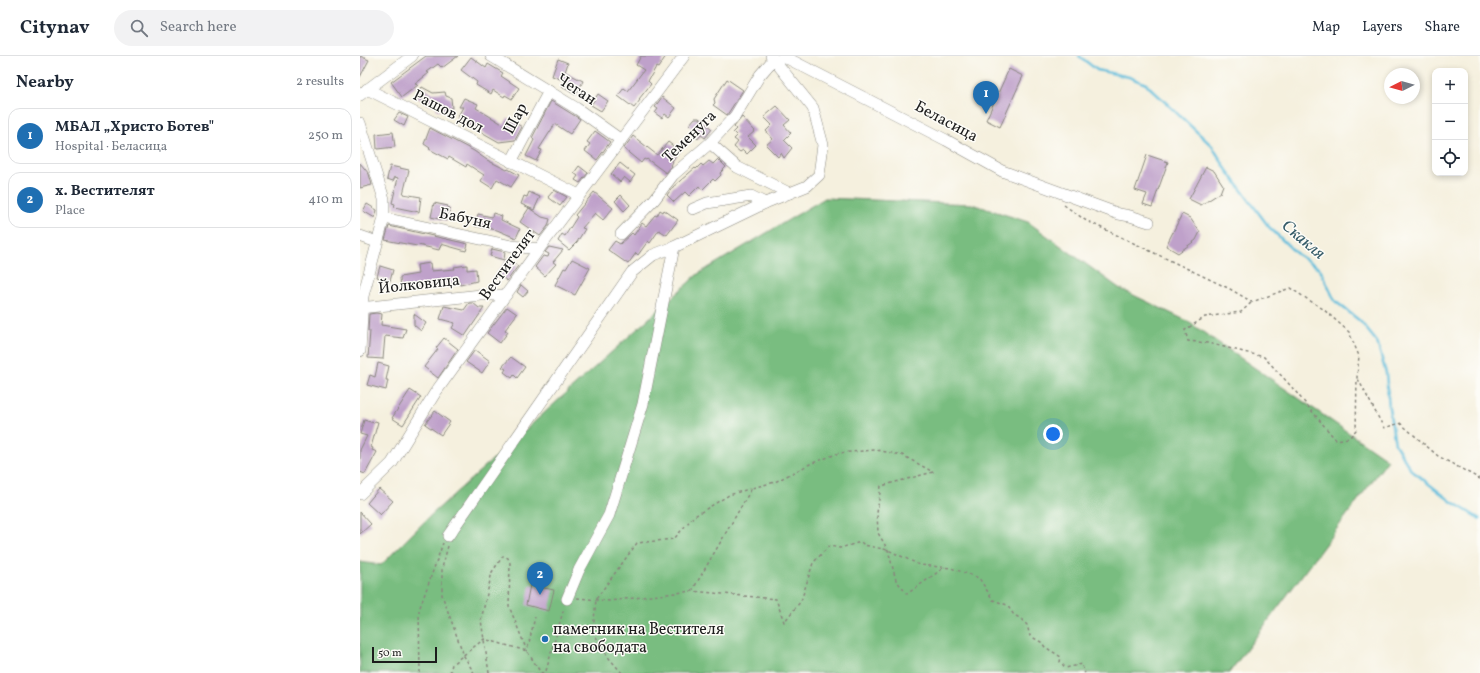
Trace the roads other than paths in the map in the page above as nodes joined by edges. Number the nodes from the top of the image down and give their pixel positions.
1 (491, 56) edge
2 (684, 56) edge
3 (776, 57) edge
4 (409, 58) edge
5 (549, 91) junction
6 (364, 92) edge
7 (360, 123) edge
8 (621, 140) junction
9 (710, 143) junction
10 (511, 162) junction
11 (789, 193) junction
12 (580, 195) junction
13 (765, 203) junction
14 (693, 209) dead end
15 (384, 218) junction
16 (1148, 222) dead end
17 (621, 234) dead end
18 (360, 236) edge
19 (377, 242) junction
20 (674, 247) junction
21 (539, 249) junction
22 (506, 295) junction
23 (361, 307) edge
24 (360, 351) edge
25 (360, 494) edge
26 (448, 536) road end
27 (567, 599) road end

1 - 5 street, Чеган
2 - 8 street, Вестителят
3 - 9 street, Теменуга
3 - 11 street
3 - 16 street, Беласица
4 - 6 street
5 - 8 street, Чеган
5 - 10 street, Шар
6 - 10 street, Рашов дол
7 - 15 street
8 - 12 street, Вестителят
9 - 11 street
9 - 17 street, Теменуга
10 - 12 street, Рашов дол
11 - 13 street
12 - 21 street, Вестителят
13 - 14 street
13 - 20 street
15 - 19 street
15 - 21 street, Бабуня
18 - 19 street
19 - 23 street
20 - 26 street
20 - 27 street
21 - 22 street, Вестителят
22 - 23 street, Йолковица
22 - 25 street, Вестителят
23 - 24 street

